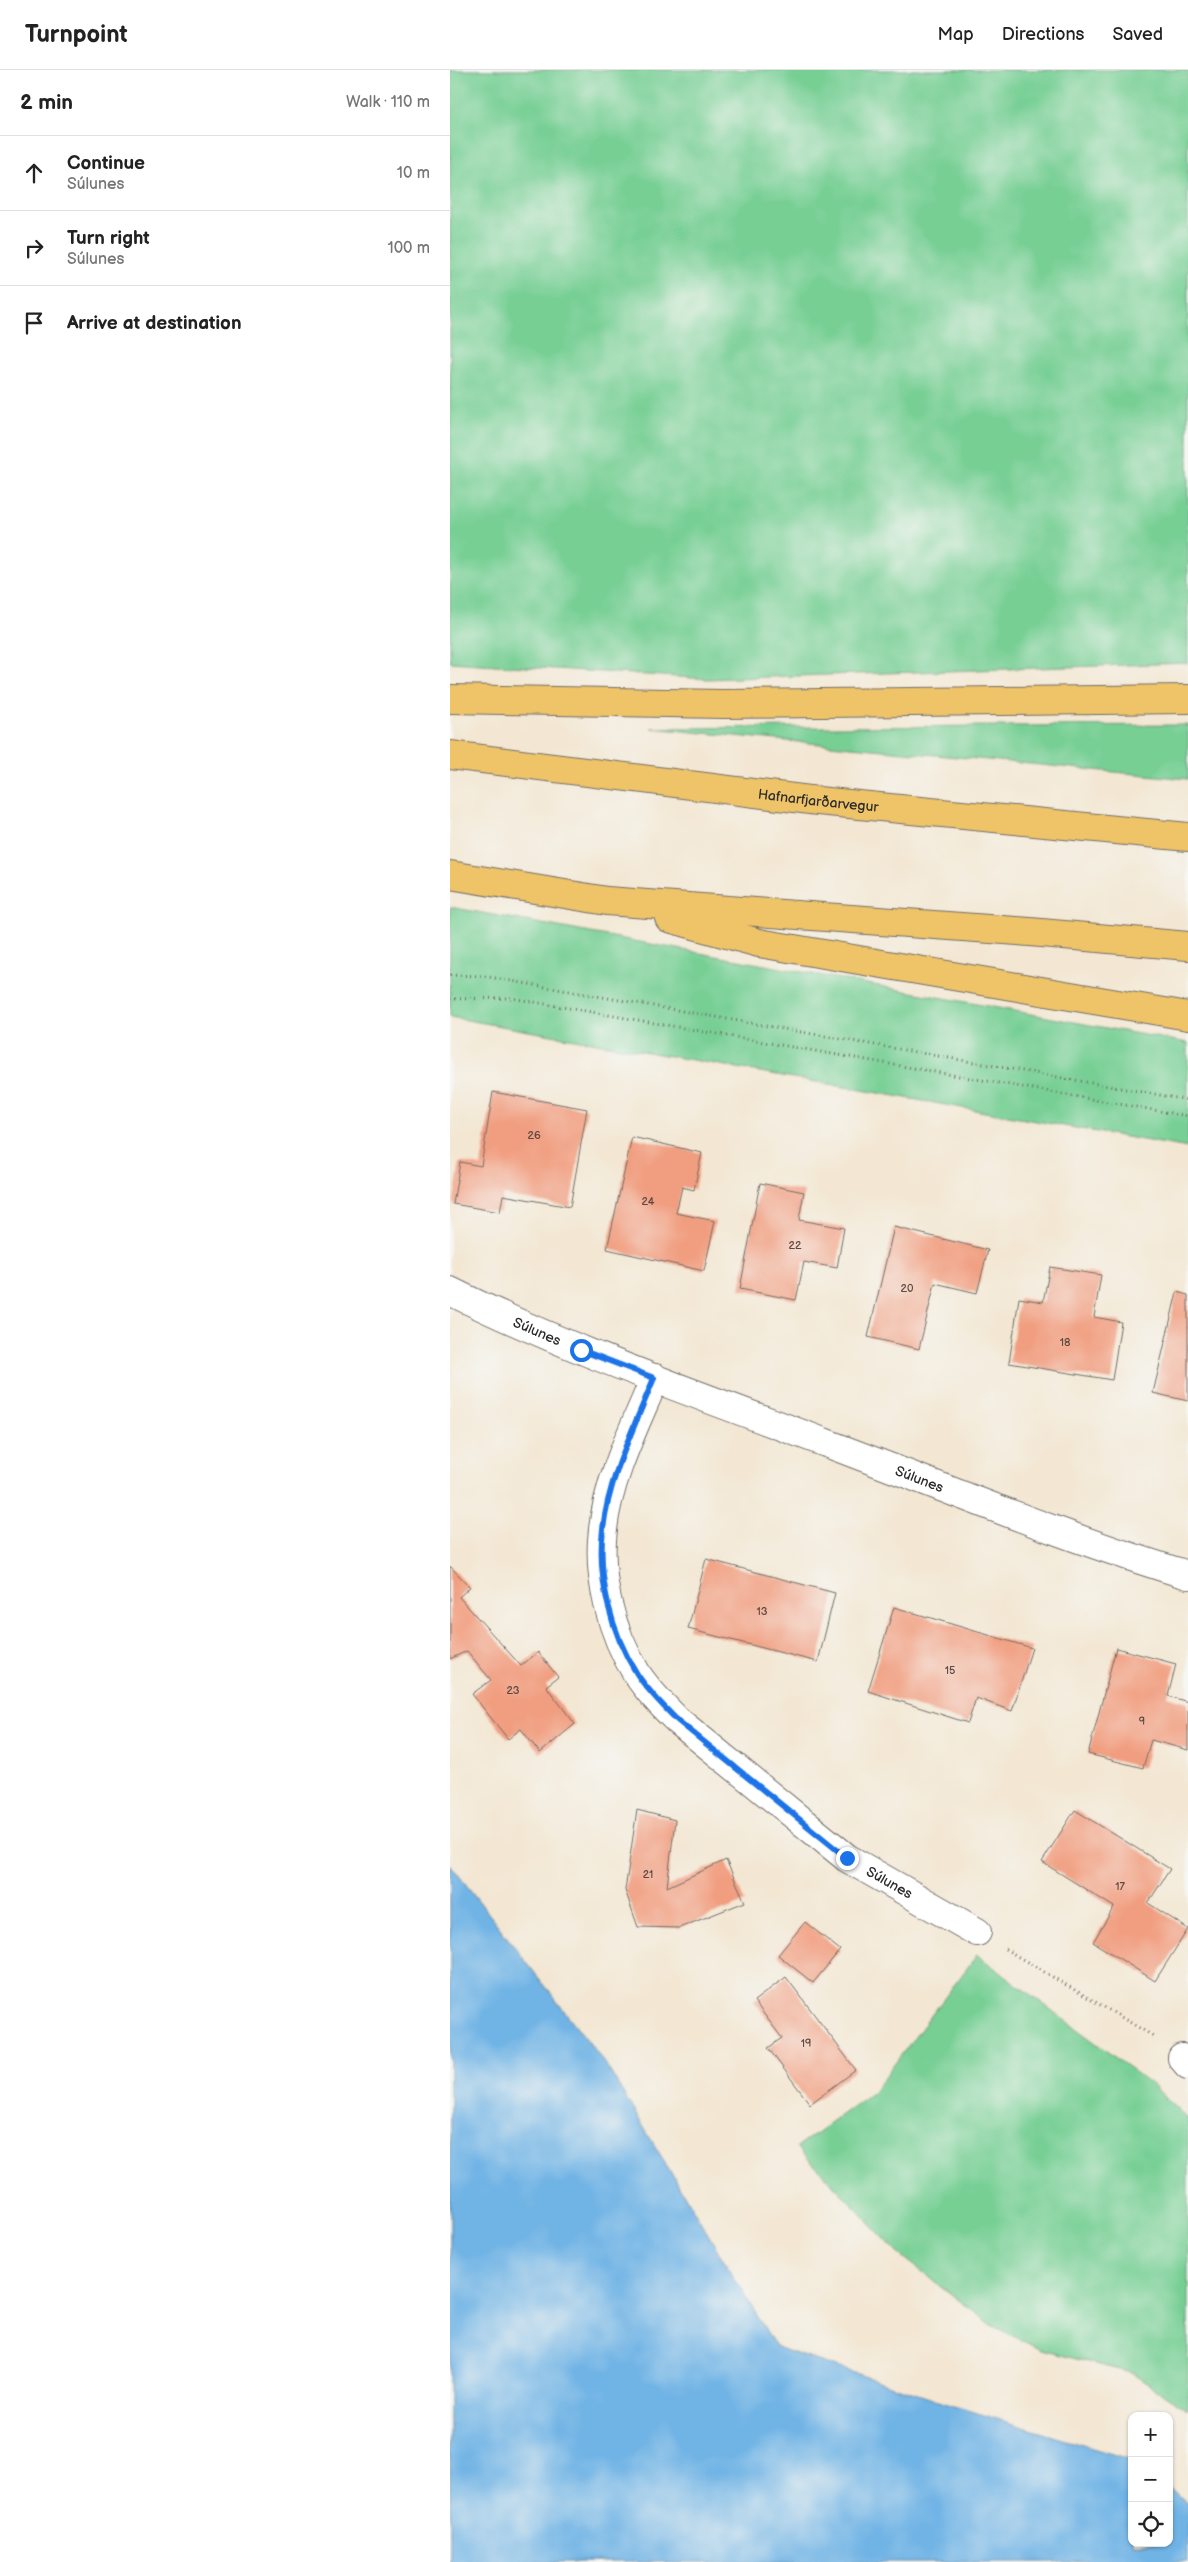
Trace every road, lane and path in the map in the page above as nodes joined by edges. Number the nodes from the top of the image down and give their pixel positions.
1 (450, 699) edge
2 (1188, 699) edge
3 (450, 755) edge
4 (1188, 837) edge
5 (450, 875) edge
6 (607, 901) junction
7 (1188, 946) edge
8 (450, 975) edge
9 (450, 999) edge
10 (1188, 1016) edge
11 (1188, 1100) edge
12 (1188, 1116) edge
13 (450, 1291) edge
14 (654, 1378) junction
15 (1188, 1575) edge
16 (977, 1932) joint
17 (1185, 2062) edge

1 - 2 main road
3 - 4 main road, Hafnarfjarðarvegur
5 - 6 main road
6 - 7 main road
6 - 10 main road
8 - 11 path
9 - 12 path
13 - 14 street, Súlunes
14 - 15 street, Súlunes
14 - 16 street, Súlunes
16 - 17 path

